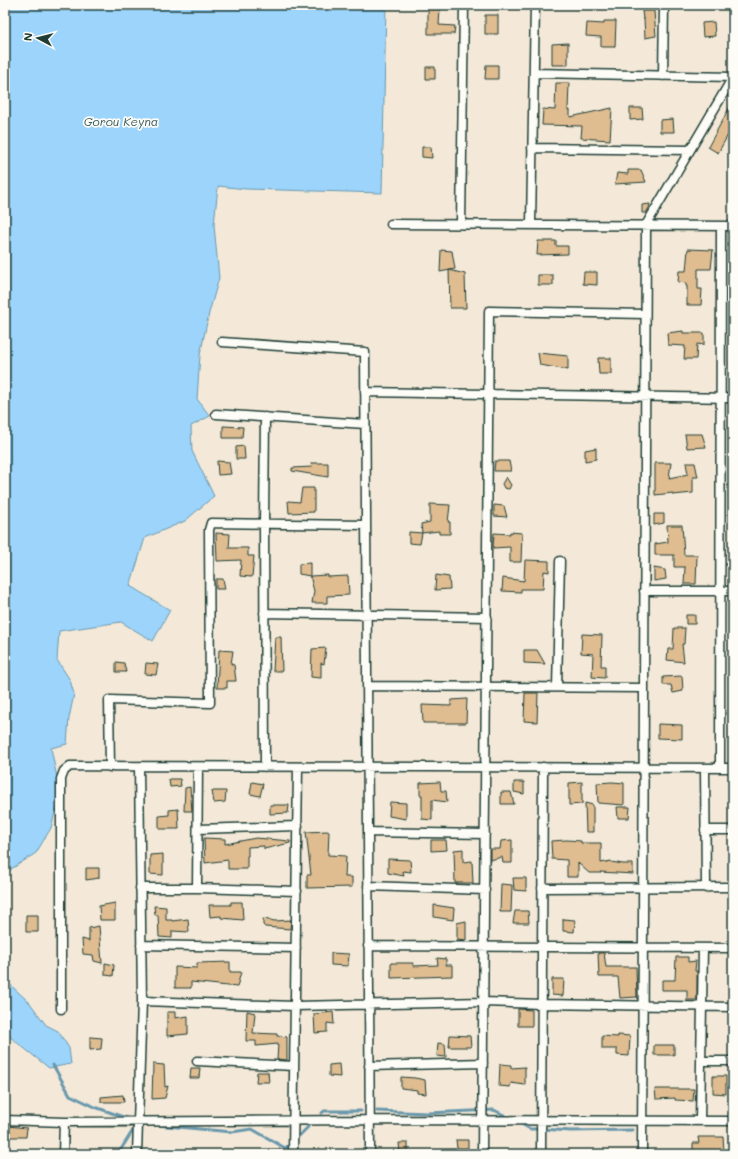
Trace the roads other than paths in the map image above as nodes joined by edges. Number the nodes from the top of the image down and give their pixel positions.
1 (464, 5) edge
2 (535, 5) edge
3 (664, 5) edge
4 (534, 73) junction
5 (664, 76) junction
6 (733, 77) edge
7 (532, 148) junction
8 (690, 150) junction
9 (391, 224) dead end
10 (461, 224) junction
11 (531, 224) junction
12 (646, 225) junction
13 (721, 226) junction
14 (733, 226) edge
15 (645, 314) junction
16 (222, 342) dead end
17 (365, 392) junction
18 (488, 394) junction
19 (645, 397) junction
20 (721, 398) junction
21 (733, 398) edge
22 (216, 414) dead end
23 (265, 418) junction
24 (365, 424) junction
25 (264, 524) junction
26 (366, 525) junction
27 (560, 561) dead end
28 (644, 591) junction
29 (720, 591) junction
30 (733, 591) edge
31 (264, 613) junction
32 (366, 615) junction
33 (487, 617) junction
34 (366, 686) junction
35 (486, 687) junction
36 (557, 687) junction
37 (644, 688) junction
38 (110, 767) junction
39 (139, 767) junction
40 (198, 767) junction
41 (265, 767) junction
42 (298, 767) junction
43 (367, 767) junction
44 (486, 767) junction
45 (543, 767) junction
46 (644, 768) junction
47 (705, 768) junction
48 (720, 768) junction
49 (733, 768) edge
50 (298, 826) junction
51 (198, 829) junction
52 (705, 830) junction
53 (733, 830) edge
54 (368, 832) junction
55 (485, 834) junction
56 (368, 886) junction
57 (733, 887) edge
58 (140, 888) junction
59 (197, 888) junction
60 (542, 888) junction
61 (643, 888) junction
62 (706, 888) junction
63 (485, 890) junction
64 (297, 891) junction
65 (141, 945) junction
66 (368, 946) junction
67 (484, 946) junction
68 (542, 947) junction
69 (296, 948) junction
70 (643, 948) junction
71 (703, 948) junction
72 (733, 948) edge
73 (142, 1001) junction
74 (484, 1002) junction
75 (368, 1004) junction
76 (542, 1004) junction
77 (295, 1006) junction
78 (643, 1006) junction
79 (702, 1007) junction
80 (733, 1007) edge
81 (61, 1009) dead end
82 (197, 1061) dead end
83 (701, 1061) junction
84 (733, 1062) edge
85 (483, 1063) junction
86 (294, 1066) junction
87 (369, 1066) junction
88 (5, 1120) edge
89 (294, 1120) junction
90 (369, 1120) junction
91 (483, 1120) junction
92 (643, 1120) junction
93 (541, 1121) junction
94 (700, 1121) junction
95 (733, 1121) edge
96 (64, 1122) junction
97 (138, 1122) junction
98 (63, 1154) edge
99 (137, 1154) edge
100 (293, 1154) edge
101 (370, 1154) edge
102 (482, 1154) edge
103 (541, 1154) edge
104 (642, 1154) edge

1 - 10 street
2 - 4 street
3 - 5 street
4 - 5 street
4 - 7 street
5 - 6 street
6 - 8 street
7 - 8 street
7 - 11 street
8 - 12 street
9 - 10 street
10 - 11 street
11 - 12 street
12 - 13 street
12 - 15 street
13 - 14 street
13 - 20 street
15 - 18 street
15 - 19 street
16 - 17 street
17 - 18 street
17 - 24 street
18 - 19 street
18 - 33 street
19 - 20 street
19 - 28 street
20 - 21 street
20 - 29 street
22 - 23 street
23 - 24 street
23 - 25 street
24 - 26 street
25 - 26 street
25 - 31 street
25 - 38 street
26 - 32 street
27 - 36 street
28 - 29 street
28 - 37 street
29 - 30 street
29 - 48 street
31 - 32 street
31 - 41 street
32 - 33 street
32 - 34 street
33 - 35 street
34 - 35 street
34 - 43 street
35 - 36 street
35 - 44 street
36 - 37 street
37 - 46 street
38 - 39 street
38 - 81 street
39 - 40 street
39 - 58 street
40 - 41 street
40 - 51 street
41 - 42 street
42 - 43 street
42 - 50 street
43 - 44 street
43 - 54 street
44 - 45 street
44 - 55 street
45 - 46 street
45 - 60 street
46 - 47 street
46 - 61 street
47 - 48 street
47 - 52 street
48 - 49 street
50 - 51 street
50 - 64 street
51 - 59 street
52 - 53 street
52 - 62 street
54 - 55 street
54 - 56 street
55 - 63 street
56 - 63 street
56 - 66 street
57 - 62 street
58 - 59 street
58 - 65 street
59 - 64 street
60 - 61 street
60 - 68 street
61 - 62 street
61 - 70 street
63 - 67 street
64 - 69 street
65 - 69 street
65 - 73 street
66 - 67 street
66 - 75 street
67 - 68 street
67 - 74 street
68 - 70 street
68 - 76 street
69 - 77 street
70 - 71 street
70 - 78 street
71 - 72 street
71 - 79 street
73 - 77 street
73 - 97 street
74 - 75 street
74 - 76 street
74 - 85 street
75 - 77 street
75 - 87 street
76 - 78 street
76 - 93 street
77 - 86 street
78 - 79 street
78 - 92 street
79 - 80 street
79 - 83 street
82 - 86 street
83 - 84 street
83 - 94 street
85 - 87 street
85 - 91 street
86 - 89 street
87 - 90 street
88 - 96 street
89 - 90 street
89 - 97 street
89 - 100 street
90 - 91 street
90 - 101 street
91 - 93 street
91 - 102 street
92 - 93 street
92 - 94 street
92 - 104 street
93 - 103 street
94 - 95 street
96 - 97 street
96 - 98 street
97 - 99 street

